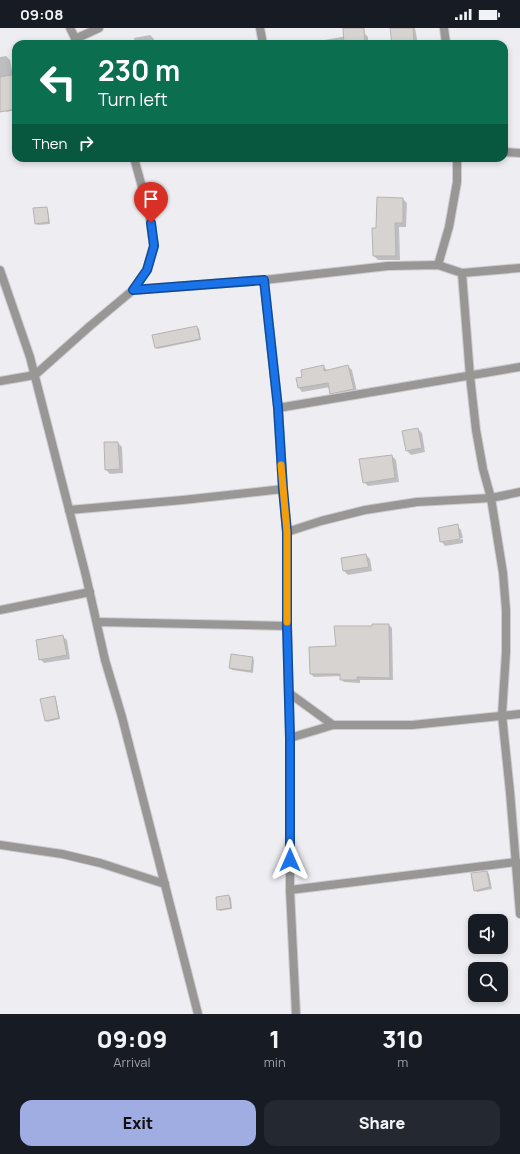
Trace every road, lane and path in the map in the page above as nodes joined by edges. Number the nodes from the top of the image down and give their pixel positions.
1 (70, 28) edge
2 (99, 28) edge
3 (260, 28) edge
4 (444, 28) edge
5 (76, 40) edge
6 (80, 40) edge
7 (262, 40) edge
8 (446, 40) edge
9 (508, 152) edge
10 (520, 153) edge
11 (136, 162) edge
12 (457, 162) edge
13 (438, 265) junction
14 (520, 268) edge
15 (0, 270) edge
16 (462, 273) junction
17 (264, 280) junction
18 (133, 290) junction
19 (520, 367) edge
20 (35, 375) junction
21 (470, 376) junction
22 (0, 381) edge
23 (278, 408) junction
24 (283, 489) junction
25 (520, 492) edge
26 (491, 498) junction
27 (69, 510) junction
28 (287, 532) junction
29 (90, 592) junction
30 (0, 610) edge
31 (97, 622) junction
32 (287, 626) junction
33 (289, 693) junction
34 (520, 714) edge
35 (502, 715) junction
36 (332, 725) junction
37 (290, 738) junction
38 (0, 846) edge
39 (518, 863) edge
40 (165, 884) junction
41 (290, 890) junction
42 (520, 914) edge
43 (198, 1014) edge
44 (296, 1014) edge

1 - 5 street
2 - 6 street
3 - 7 street
4 - 8 street
9 - 10 street
11 - 18 street
12 - 13 street
13 - 16 street
13 - 17 street
14 - 16 street
15 - 20 street
16 - 21 street
17 - 18 street
17 - 23 street
18 - 20 street
19 - 21 street
20 - 22 street
20 - 27 street
21 - 23 street
21 - 26 street
23 - 24 street
24 - 27 street
24 - 28 street
25 - 26 street
26 - 28 street
26 - 35 street
27 - 29 street
28 - 32 street
29 - 30 street
29 - 31 street
31 - 32 street
31 - 40 street
32 - 33 street
33 - 36 street
33 - 37 street
34 - 35 street
35 - 36 street
35 - 39 street
36 - 37 street
37 - 41 street
38 - 40 street
39 - 41 street
39 - 42 street
40 - 43 street
41 - 44 street

